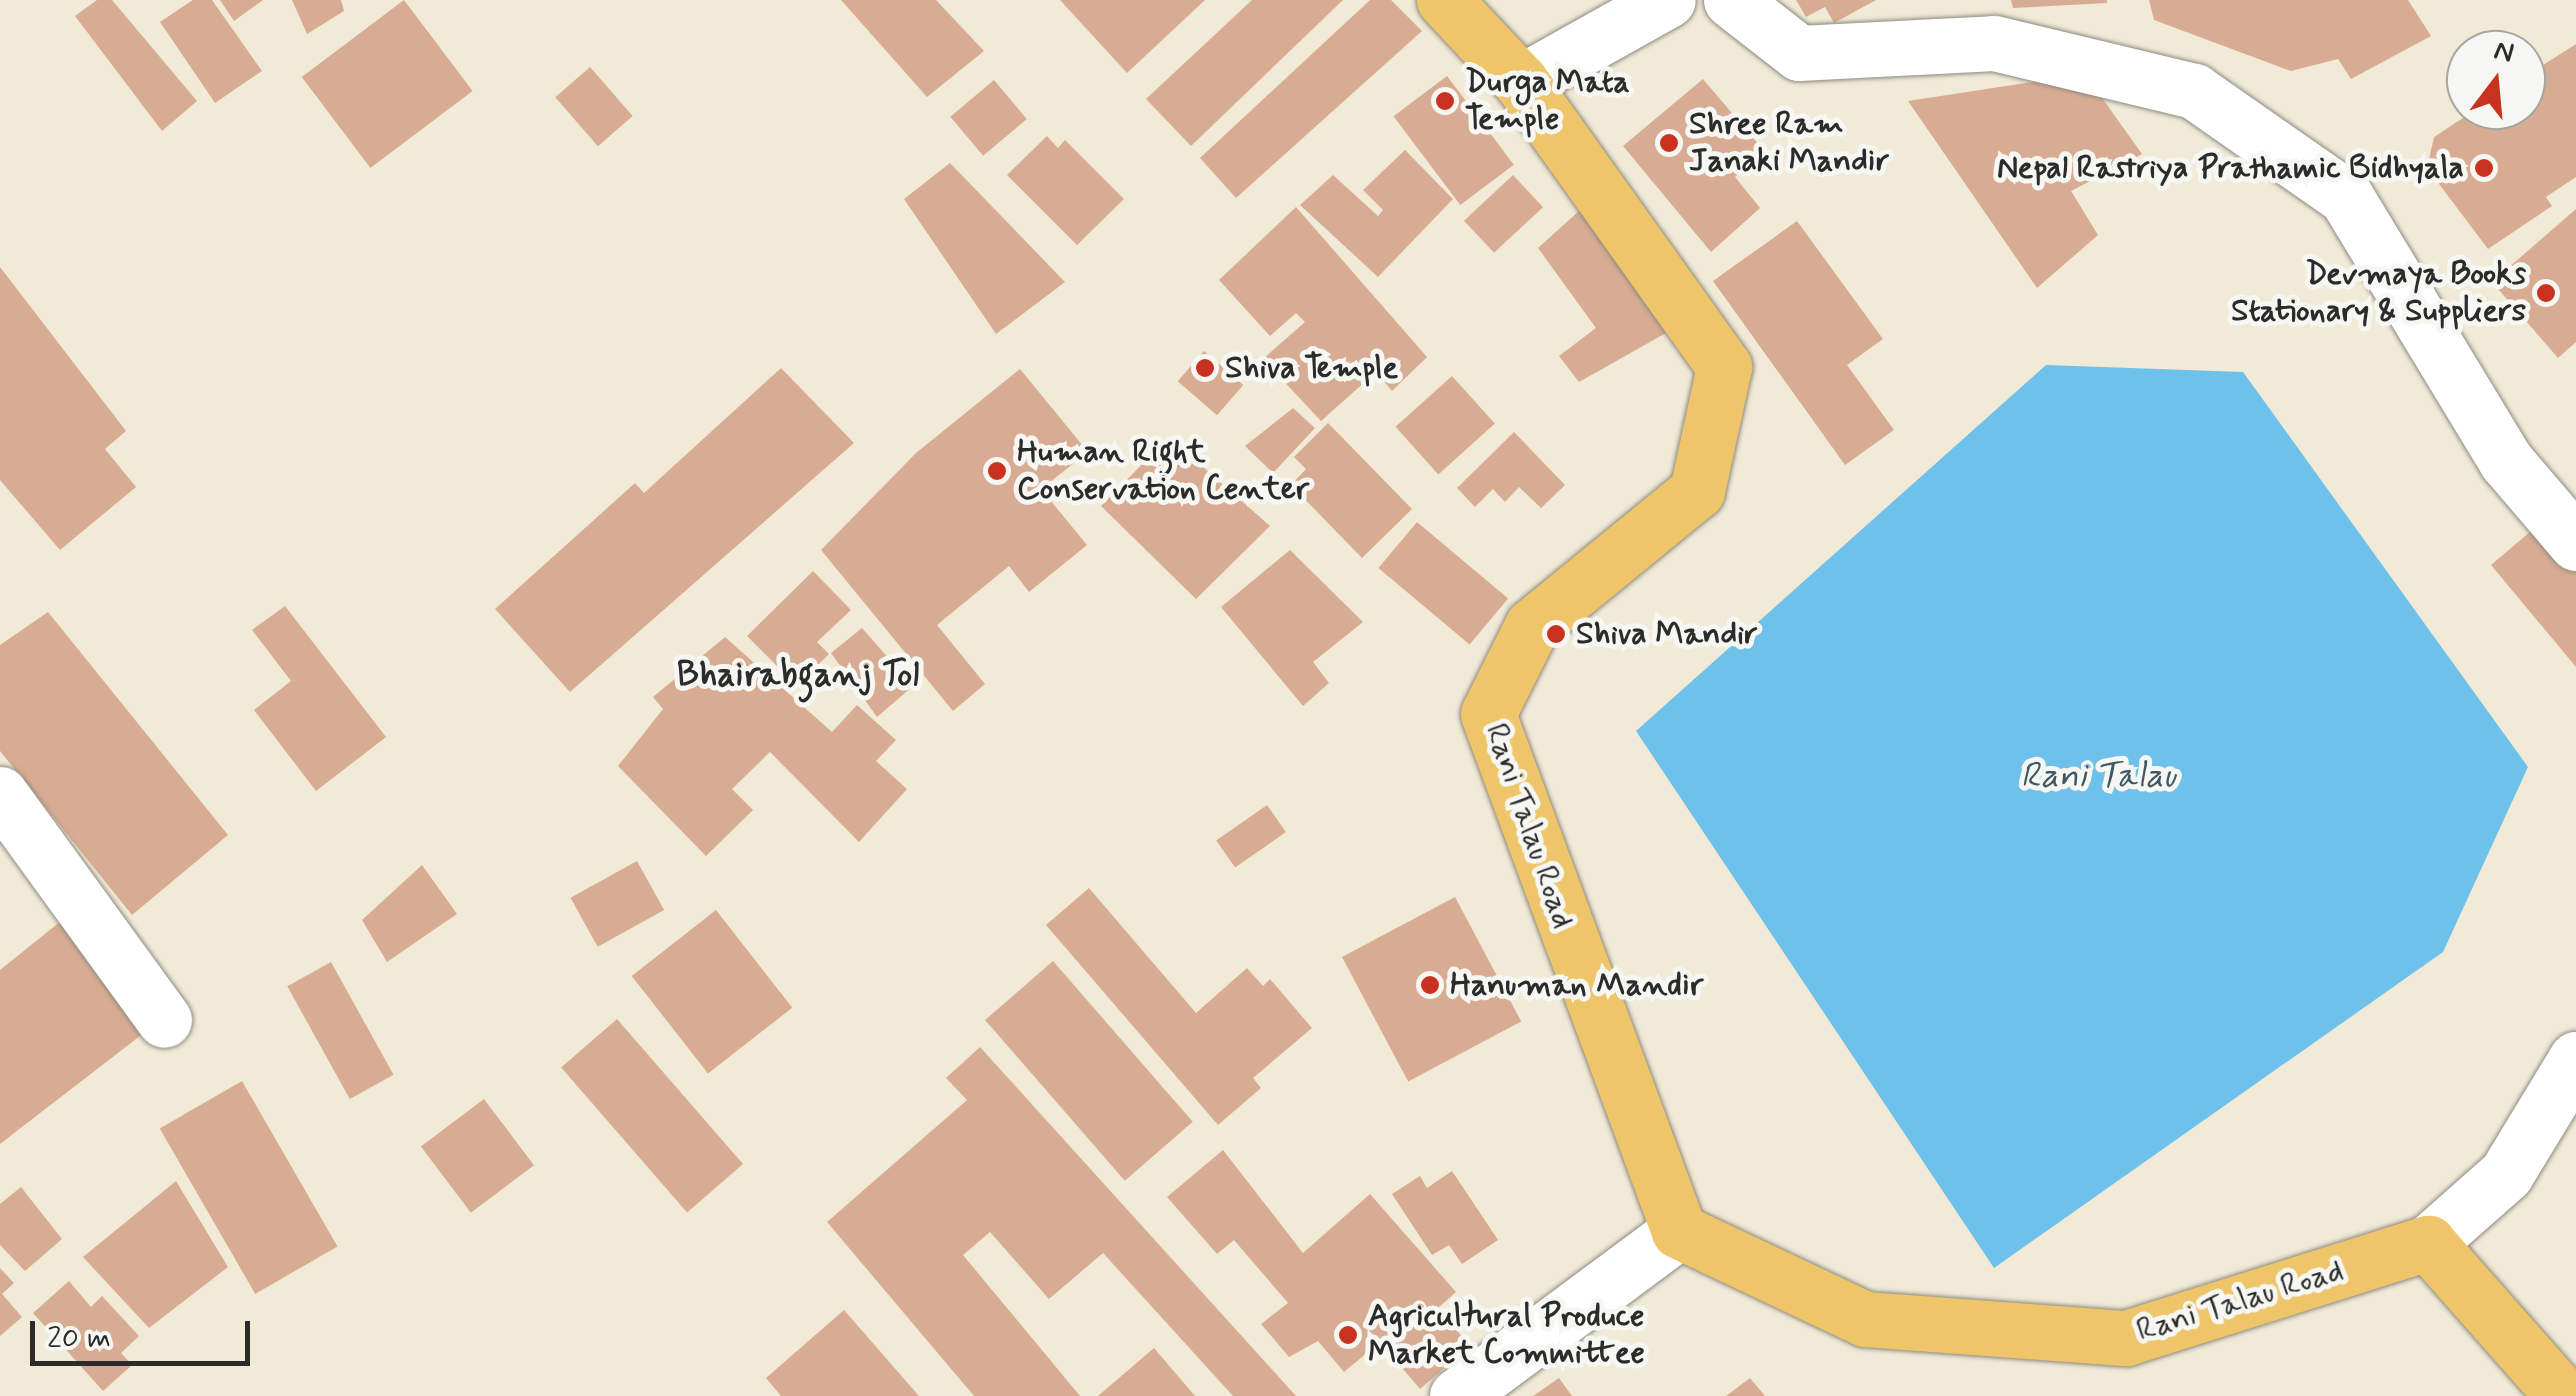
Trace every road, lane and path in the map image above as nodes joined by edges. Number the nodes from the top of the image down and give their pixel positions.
1 (1444, 0) edge
2 (1668, 0) edge
3 (1730, 0) edge
4 (1521, 82) junction
5 (2576, 543) edge
6 (0, 794) edge
7 (164, 1020) dead end
8 (2576, 1059) edge
9 (1679, 1231) junction
10 (2428, 1243) junction
11 (1457, 1396) edge
12 (2563, 1396) edge

1 - 4 main road
2 - 4 street
3 - 5 street
4 - 9 main road, Rani Talau Road
6 - 7 street
8 - 10 street
9 - 10 main road, Rani Talau Road
9 - 11 street
10 - 12 main road

